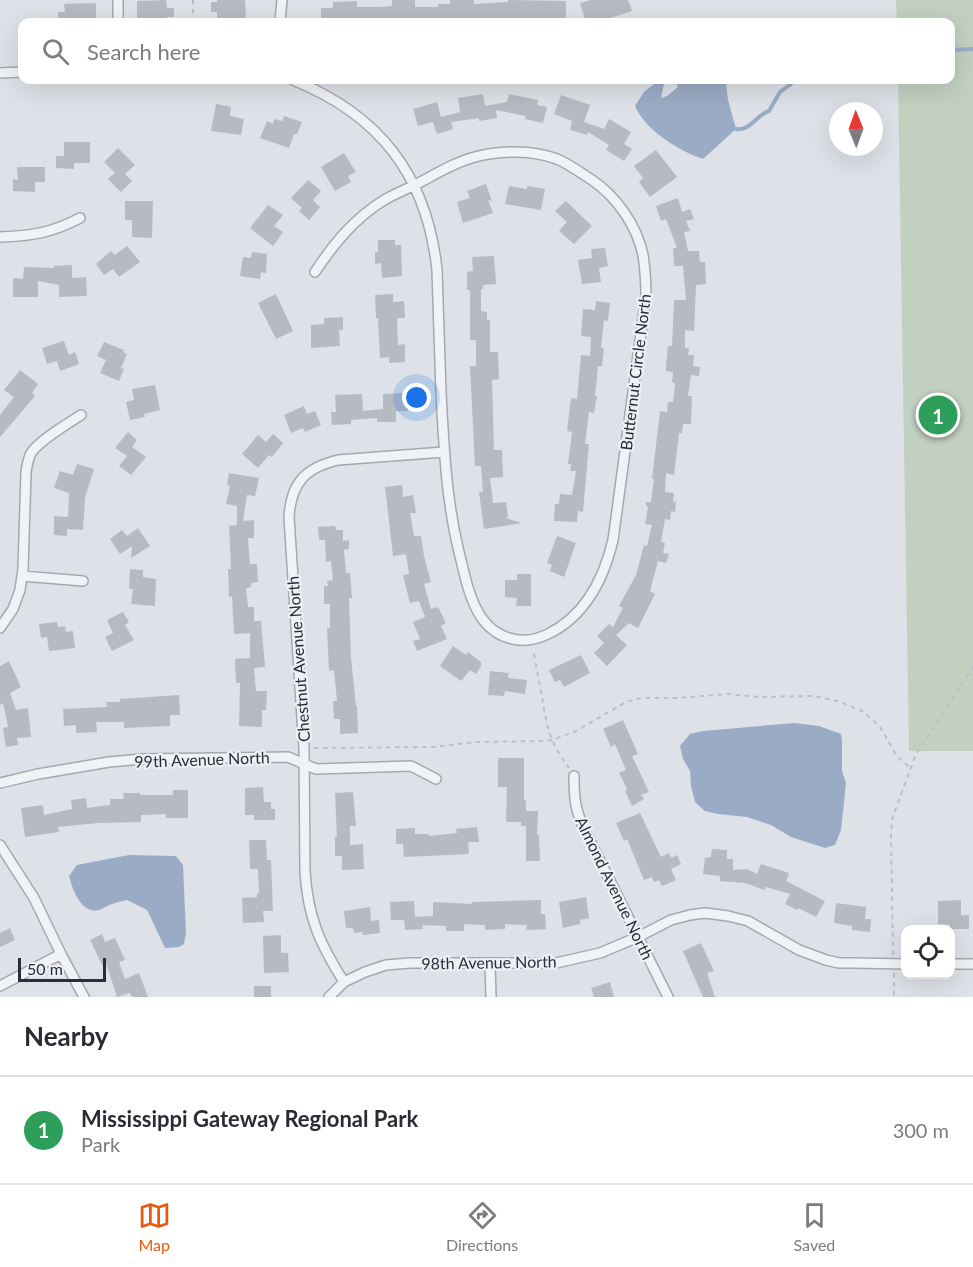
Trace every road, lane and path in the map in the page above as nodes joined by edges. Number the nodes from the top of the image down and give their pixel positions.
1 (118, 0) edge
2 (193, 0) edge
3 (282, 0) edge
4 (118, 18) edge
5 (193, 18) edge
6 (280, 18) edge
7 (18, 72) edge
8 (0, 73) edge
9 (302, 84) edge
10 (413, 186) junction
11 (80, 218) dead end
12 (0, 237) edge
13 (315, 272) dead end
14 (81, 415) dead end
15 (444, 452) junction
16 (22, 576) junction
17 (83, 581) dead end
18 (0, 628) edge
19 (534, 654) dead end
20 (973, 667) edge
21 (552, 740) junction
22 (304, 748) junction
23 (304, 763) junction
24 (911, 769) junction
25 (574, 776) joint
26 (436, 779) dead end
27 (0, 783) edge
28 (0, 845) edge
29 (638, 937) junction
30 (61, 954) junction
31 (893, 955) dead end
32 (490, 963) junction
33 (901, 963) edge
34 (955, 964) edge
35 (973, 964) edge
36 (894, 971) dead end
37 (344, 982) junction
38 (0, 986) edge
39 (84, 997) edge
40 (329, 997) edge
41 (491, 997) edge
42 (668, 997) edge
43 (894, 997) edge

1 - 4 street
2 - 5 path
3 - 6 street
7 - 8 street
9 - 10 street
10 - 13 street, Butternut Circle North
10 - 15 street
10 - 15 street, Butternut Circle North
11 - 12 street
14 - 16 street
15 - 22 street, Chestnut Avenue North
16 - 17 street
16 - 18 street
19 - 21 path
20 - 24 path
21 - 22 path
21 - 24 path
21 - 25 path
22 - 23 street, Chestnut Avenue North
23 - 26 street, 99th Avenue North
23 - 27 street, 99th Avenue North
23 - 37 street, Chestnut Avenue North
24 - 31 path
25 - 29 street, Almond Avenue North
28 - 30 street
29 - 32 street, 98th Avenue North
29 - 33 street, 98th Avenue North
29 - 42 street, Almond Avenue North
30 - 38 street
30 - 39 street
32 - 37 street, 98th Avenue North
32 - 41 street
34 - 35 street
36 - 43 path
37 - 40 street

